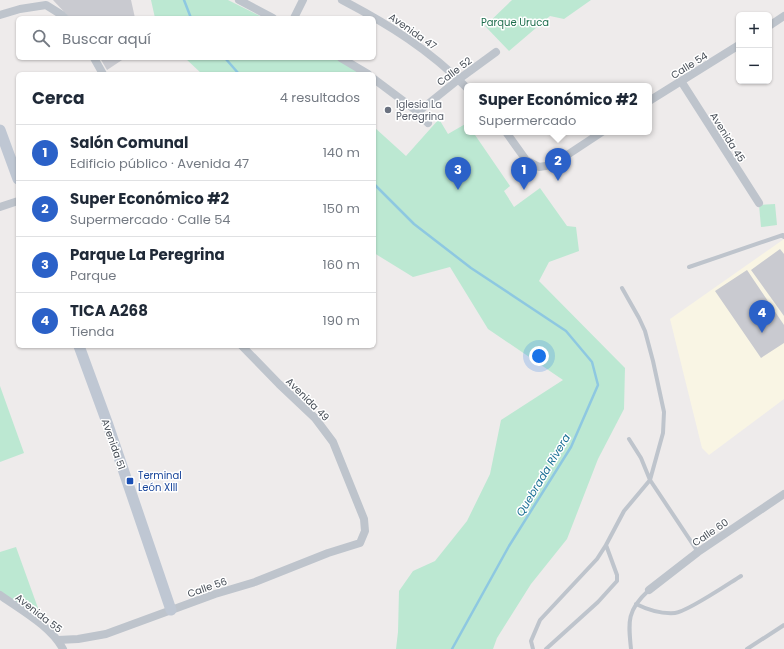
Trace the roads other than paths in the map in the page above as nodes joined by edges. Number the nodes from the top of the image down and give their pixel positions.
1 (239, 0) edge
2 (303, 0) edge
3 (342, 0) edge
4 (0, 15) edge
5 (63, 16) edge
6 (269, 16) edge
7 (295, 16) edge
8 (372, 16) edge
9 (784, 16) edge
10 (376, 18) edge
11 (772, 24) edge
12 (736, 47) edge
13 (496, 52) dead end
14 (95, 60) edge
15 (344, 60) edge
16 (102, 72) edge
17 (365, 72) edge
18 (458, 79) junction
19 (376, 80) edge
20 (681, 81) junction
21 (464, 85) edge
22 (652, 99) edge
23 (418, 112) junction
24 (428, 123) dead end
25 (0, 130) edge
26 (508, 135) edge
27 (597, 135) edge
28 (16, 174) edge
29 (16, 202) edge
30 (758, 203) dead end
31 (0, 207) edge
32 (784, 237) edge
33 (689, 266) dead end
34 (622, 288) dead end
35 (80, 348) edge
36 (244, 348) edge
37 (629, 439) dead end
38 (650, 480) junction
39 (784, 494) edge
40 (360, 543) joint
41 (606, 545) junction
42 (698, 552) junction
43 (741, 576) dead end
44 (649, 590) joint
45 (0, 595) edge
46 (636, 604) junction
47 (171, 610) junction
48 (784, 625) edge
49 (58, 640) junction
50 (63, 649) edge
51 (533, 649) edge
52 (546, 649) edge
53 (631, 649) edge
54 (747, 649) edge

1 - 6 street
2 - 7 street
3 - 8 street, Avenida 47
4 - 5 street
9 - 11 street
10 - 18 street, Avenida 47
12 - 20 street, Calle 54
13 - 18 street, Calle 52
14 - 16 street
15 - 17 street
18 - 21 street, Avenida 47
18 - 23 street, Calle 52
19 - 23 street
20 - 22 street, Calle 54
20 - 30 street, Avenida 45
23 - 24 street
25 - 28 street
26 - 27 street
29 - 31 street
32 - 33 lane
34 - 38 lane
35 - 47 street, Avenida 51
36 - 40 street, Avenida 49
37 - 38 lane
38 - 41 lane
38 - 42 lane
39 - 42 street, Calle 60
40 - 47 street, Calle 56
41 - 51 lane
41 - 52 lane
42 - 44 street, Calle 60
43 - 46 lane
44 - 46 lane
45 - 49 street, Avenida 55
46 - 53 lane
47 - 49 street, Calle 56
48 - 54 lane
49 - 50 street, Avenida 55

